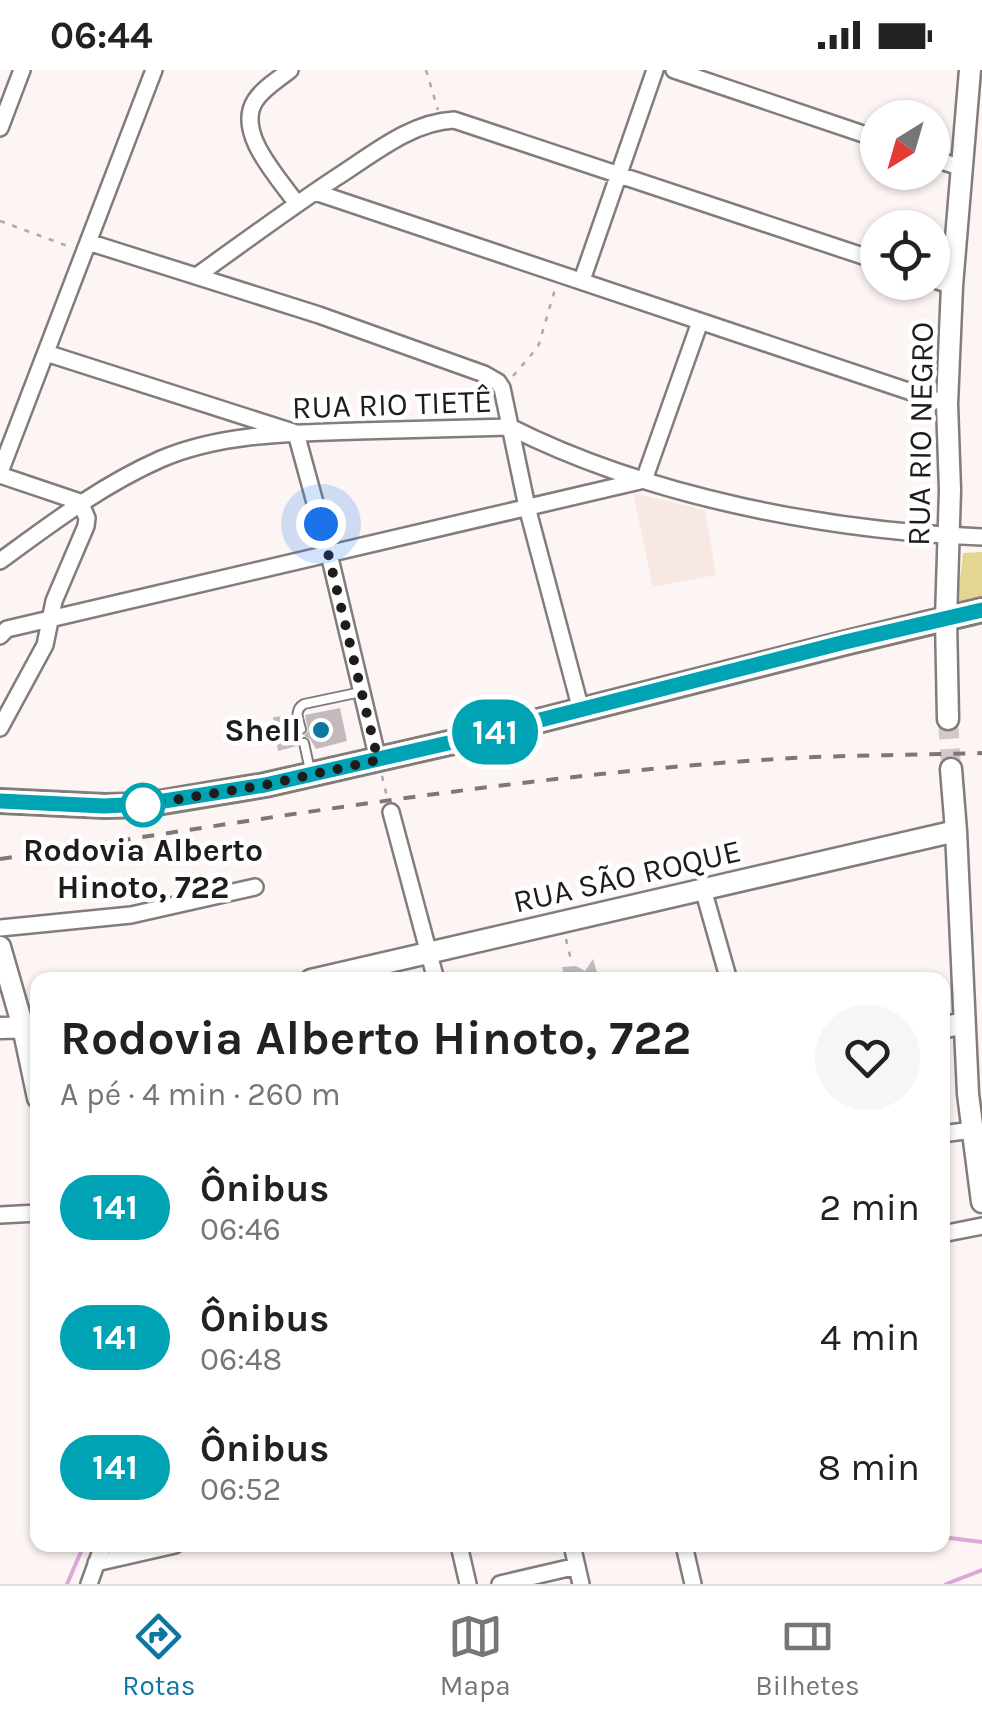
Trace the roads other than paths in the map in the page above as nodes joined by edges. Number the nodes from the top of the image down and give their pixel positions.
1 (22, 70) edge
2 (154, 70) edge
3 (290, 70) edge
4 (655, 70) edge
5 (674, 70) edge
6 (954, 70) edge
7 (969, 80) edge
8 (0, 128) edge
9 (860, 133) edge
10 (950, 164) edge
11 (962, 168) junction
12 (620, 174) junction
13 (315, 192) junction
14 (296, 204) junction
15 (950, 236) edge
16 (86, 247) junction
17 (860, 254) edge
18 (198, 275) junction
19 (582, 280) junction
20 (943, 300) edge
21 (700, 322) junction
22 (46, 353) junction
23 (947, 404) junction
24 (510, 427) junction
25 (296, 433) junction
26 (0, 473) edge
27 (644, 480) junction
28 (80, 502) junction
29 (527, 507) junction
30 (949, 536) junction
31 (982, 537) edge
32 (329, 554) junction
33 (0, 560) edge
34 (982, 610) edge
35 (50, 618) junction
36 (946, 620) junction
37 (0, 636) edge
38 (360, 692) junction
39 (581, 710) junction
40 (948, 719) tunnel mouth
41 (0, 728) edge
42 (301, 729) dead end
43 (304, 743) dead end
44 (378, 760) junction
45 (951, 768) tunnel mouth
46 (310, 775) junction
47 (12, 802) edge
48 (390, 812) road end
49 (0, 817) edge
50 (956, 830) junction
51 (255, 887) dead end
52 (702, 889) junction
53 (0, 928) edge
54 (0, 948) edge
55 (430, 951) junction
56 (345, 972) edge
57 (434, 972) edge
58 (727, 972) edge
59 (953, 1026) edge
60 (30, 1027) edge
61 (0, 1028) edge
62 (972, 1130) junction
63 (950, 1133) edge
64 (982, 1202) edge
65 (30, 1213) edge
66 (0, 1214) edge
67 (982, 1226) edge
68 (950, 1232) edge
69 (100, 1552) edge
70 (144, 1552) edge
71 (461, 1552) edge
72 (574, 1552) edge
73 (686, 1552) edge
74 (96, 1563) junction
75 (577, 1566) junction
76 (89, 1584) edge
77 (468, 1584) edge
78 (500, 1584) edge
79 (581, 1584) edge
80 (693, 1584) edge

1 - 8 street
2 - 16 street
3 - 14 street
4 - 12 street
5 - 9 street
6 - 7 street, RUA RIO NEGRO
7 - 11 street, RUA RIO NEGRO
10 - 11 street
11 - 15 street, RUA RIO NEGRO
12 - 13 street
12 - 17 street
12 - 19 street
13 - 14 street
13 - 19 street
14 - 18 street
16 - 18 street
16 - 22 street
18 - 24 street
19 - 21 street
20 - 23 street, RUA RIO NEGRO
21 - 23 street
21 - 27 street
22 - 25 street
22 - 26 street
23 - 30 street, RUA RIO NEGRO
24 - 25 street, RUA RIO TIETÊ
24 - 27 street, RUA RIO TIETÊ
24 - 29 street
25 - 28 street, RUA RIO TIETÊ
25 - 32 street
26 - 28 street
27 - 29 street
27 - 30 street, RUA RIO TIETÊ
28 - 33 street, RUA RIO TIETÊ
28 - 35 street
29 - 32 street
29 - 39 street
30 - 31 street, RUA RIO TIETÊ
30 - 36 street, RUA RIO NEGRO
32 - 35 street
32 - 38 street
34 - 36 main road
35 - 37 street
35 - 41 street
36 - 39 main road
36 - 40 street, RUA RIO NEGRO
38 - 42 lane
38 - 44 street
39 - 44 main road
43 - 46 lane
44 - 46 main road
45 - 50 street
46 - 47 main road
47 - 49 main road
48 - 55 street
50 - 52 street, RUA SÃO ROQUE
50 - 59 street
51 - 53 street
52 - 55 street, RUA SÃO ROQUE
52 - 58 street
54 - 60 street
55 - 56 street, RUA SÃO ROQUE
55 - 57 street
59 - 62 street
60 - 61 street
62 - 63 street
62 - 64 street
65 - 66 street
67 - 68 street
69 - 74 street
70 - 74 street
71 - 77 street
72 - 75 street
73 - 80 street
74 - 76 street
75 - 78 street
75 - 79 street

